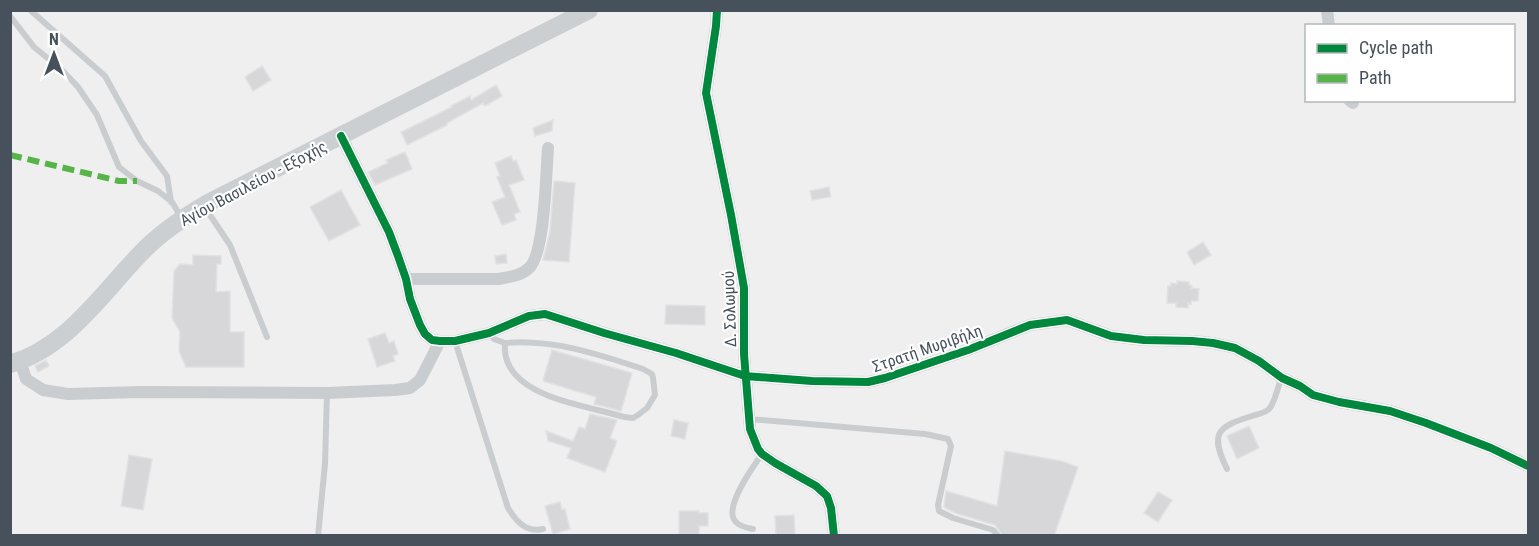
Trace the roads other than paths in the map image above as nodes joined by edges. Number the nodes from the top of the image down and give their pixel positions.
1 (30, 10) edge
2 (717, 10) edge
3 (583, 12) edge
4 (10, 16) edge
5 (342, 136) junction
6 (548, 148) dead end
7 (172, 202) junction
8 (204, 206) junction
9 (182, 219) junction
10 (406, 279) junction
11 (489, 333) junction
12 (267, 337) dead end
13 (440, 341) junction
14 (455, 341) junction
15 (505, 344) junction
16 (15, 362) edge
17 (745, 376) junction
18 (1282, 378) junction
19 (327, 393) junction
20 (749, 419) junction
21 (762, 454) junction
22 (1528, 466) edge
23 (1227, 470) dead end
24 (543, 529) dead end
25 (753, 530) dead end
26 (318, 536) edge
27 (834, 536) edge
28 (998, 536) edge

1 - 7 lane
2 - 17 street, Δ. Σολωμού
3 - 5 main road, Αγίου Βασιλείου - Εξοχής
4 - 7 lane
5 - 8 main road, Αγίου Βασιλείου - Εξοχής
5 - 10 street
6 - 10 street
7 - 9 lane
8 - 9 main road, Αγίου Βασιλείου - Εξοχής
8 - 12 lane
9 - 16 main road, Αγίου Βασιλείου - Εξοχής
10 - 13 street
11 - 14 street, Στρατή Μυριβήλη
11 - 15 lane
11 - 17 street, Στρατή Μυριβήλη
13 - 14 street, Στρατή Μυριβήλη
13 - 19 street
14 - 24 lane
15 - 15 lane
16 - 19 street
17 - 18 street, Στρατή Μυριβήλη
17 - 20 street, Δ. Σολωμού
18 - 22 street, Στρατή Μυριβήλη
18 - 23 lane
19 - 26 lane
20 - 21 street, Δ. Σολωμού
20 - 28 lane
21 - 25 lane
21 - 27 street

